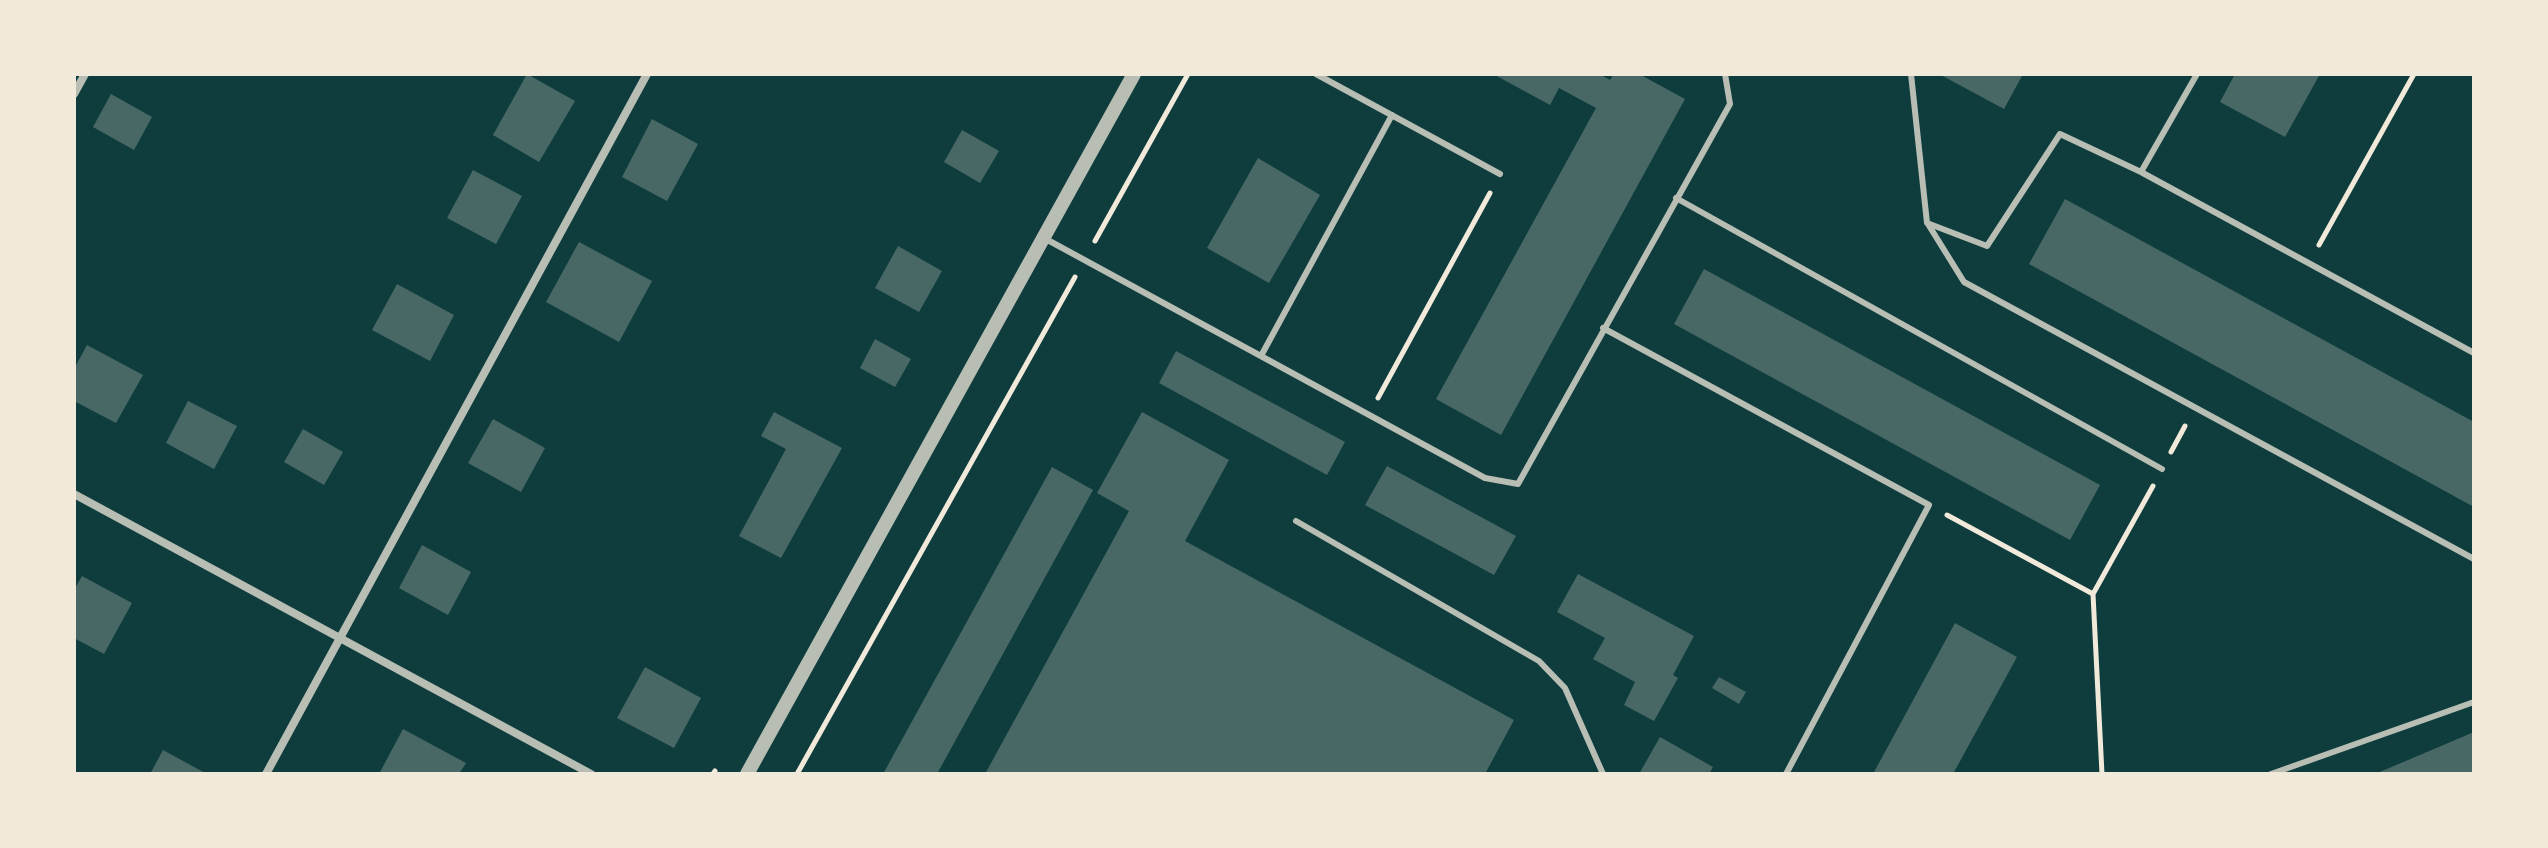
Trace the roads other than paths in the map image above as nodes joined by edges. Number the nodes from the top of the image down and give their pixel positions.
1 (85, 74) edge
2 (647, 74) edge
3 (1134, 74) edge
4 (1316, 74) edge
5 (1725, 74) edge
6 (1911, 74) edge
7 (2197, 74) edge
8 (74, 94) edge
9 (1392, 115) junction
10 (2141, 172) junction
11 (1500, 174) road end
12 (1676, 198) junction
13 (1927, 223) junction
14 (1044, 238) junction
15 (1603, 328) junction
16 (2474, 353) edge
17 (1261, 356) junction
18 (2162, 469) road end
19 (74, 494) edge
20 (1296, 521) dead end
21 (2474, 559) edge
22 (341, 638) junction
23 (2474, 702) edge
24 (266, 774) edge
25 (591, 774) edge
26 (747, 774) edge
27 (1603, 774) edge
28 (1786, 774) edge
29 (2271, 774) edge

1 - 8 street
2 - 22 street
3 - 14 street
4 - 9 lane
5 - 12 lane
6 - 13 lane
7 - 10 lane
9 - 11 lane
9 - 17 lane
10 - 13 lane
10 - 16 lane
12 - 15 lane
12 - 18 lane
13 - 21 lane
14 - 17 lane
14 - 26 street
15 - 17 lane
15 - 28 lane
19 - 22 street
20 - 27 lane
22 - 24 street
22 - 25 street
23 - 29 lane

